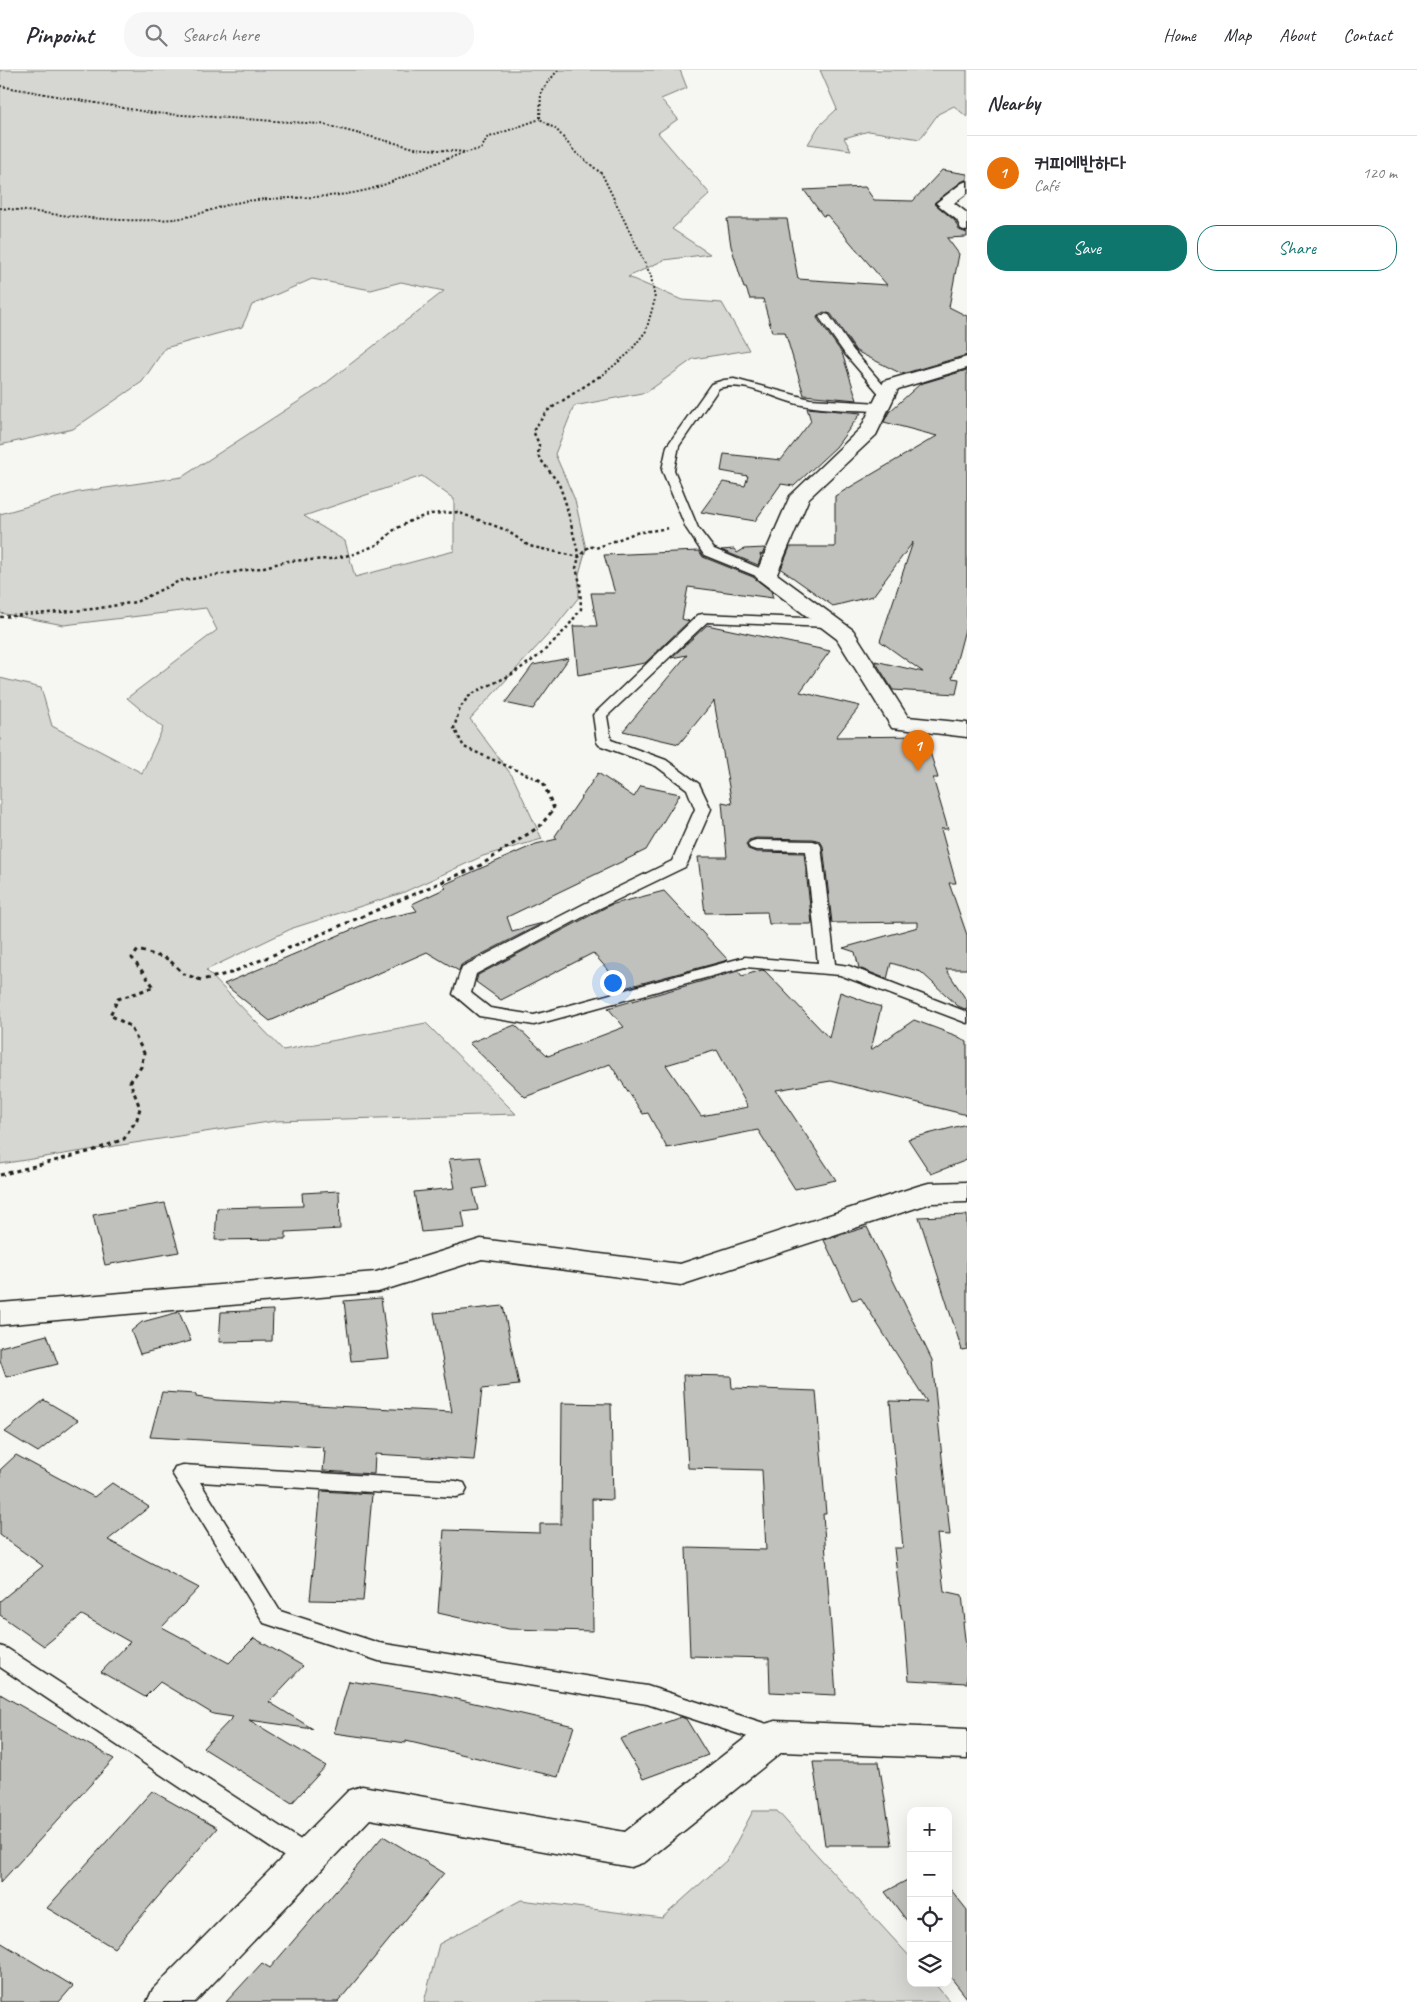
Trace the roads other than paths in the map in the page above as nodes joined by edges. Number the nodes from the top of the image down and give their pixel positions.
1 (967, 186) edge
2 (967, 226) edge
3 (824, 317) dead end
4 (967, 362) edge
5 (883, 401) junction
6 (766, 576) junction
7 (828, 623) junction
8 (967, 730) edge
9 (756, 845) dead end
10 (826, 969) junction
11 (967, 1018) edge
12 (967, 1192) edge
13 (0, 1314) edge
14 (456, 1489) dead end
15 (0, 1655) edge
16 (775, 1736) junction
17 (967, 1744) edge
18 (307, 1858) junction
19 (168, 2002) edge

1 - 2 street
3 - 5 lane
4 - 5 street
5 - 6 street
5 - 6 lane
6 - 7 street
7 - 8 street
7 - 10 lane
9 - 10 lane
10 - 11 lane
12 - 13 street
14 - 16 lane
15 - 18 lane
16 - 17 street
16 - 18 street
18 - 19 street

